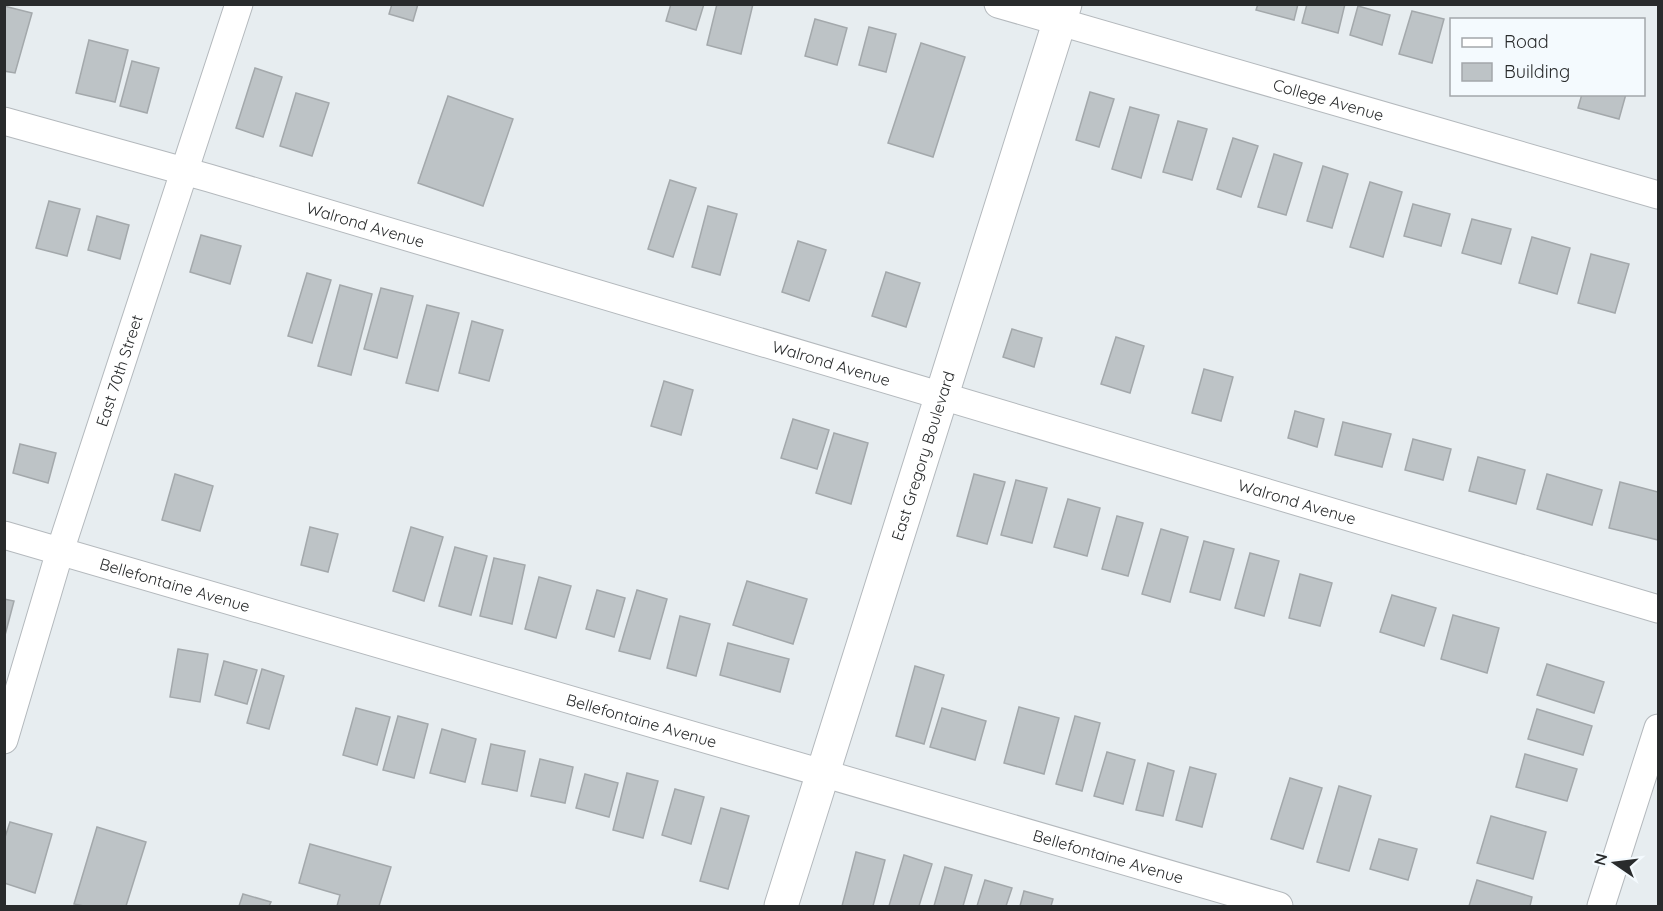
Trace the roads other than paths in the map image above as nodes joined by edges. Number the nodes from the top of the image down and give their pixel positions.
1 (239, 4) edge
2 (998, 4) edge
3 (1062, 13) edge
4 (4, 121) edge
5 (184, 171) junction
6 (1659, 195) edge
7 (941, 397) junction
8 (4, 535) edge
9 (60, 551) junction
10 (1659, 609) edge
11 (1659, 728) edge
12 (4, 740) edge
13 (823, 774) junction
14 (781, 906) edge
15 (1279, 906) edge
16 (1601, 906) edge

1 - 5 street, East 70th Street
2 - 3 street, College Avenue
3 - 6 street, College Avenue
3 - 7 main road, East Gregory Boulevard
4 - 5 street, Walrond Avenue
5 - 7 street, Walrond Avenue
5 - 9 street, East 70th Street
7 - 10 street, Walrond Avenue
7 - 13 main road, East Gregory Boulevard
8 - 9 street, Bellefontaine Avenue
9 - 12 street, East 70th Street
9 - 13 street, Bellefontaine Avenue
11 - 16 street
13 - 14 main road, East Gregory Boulevard
13 - 15 street, Bellefontaine Avenue

